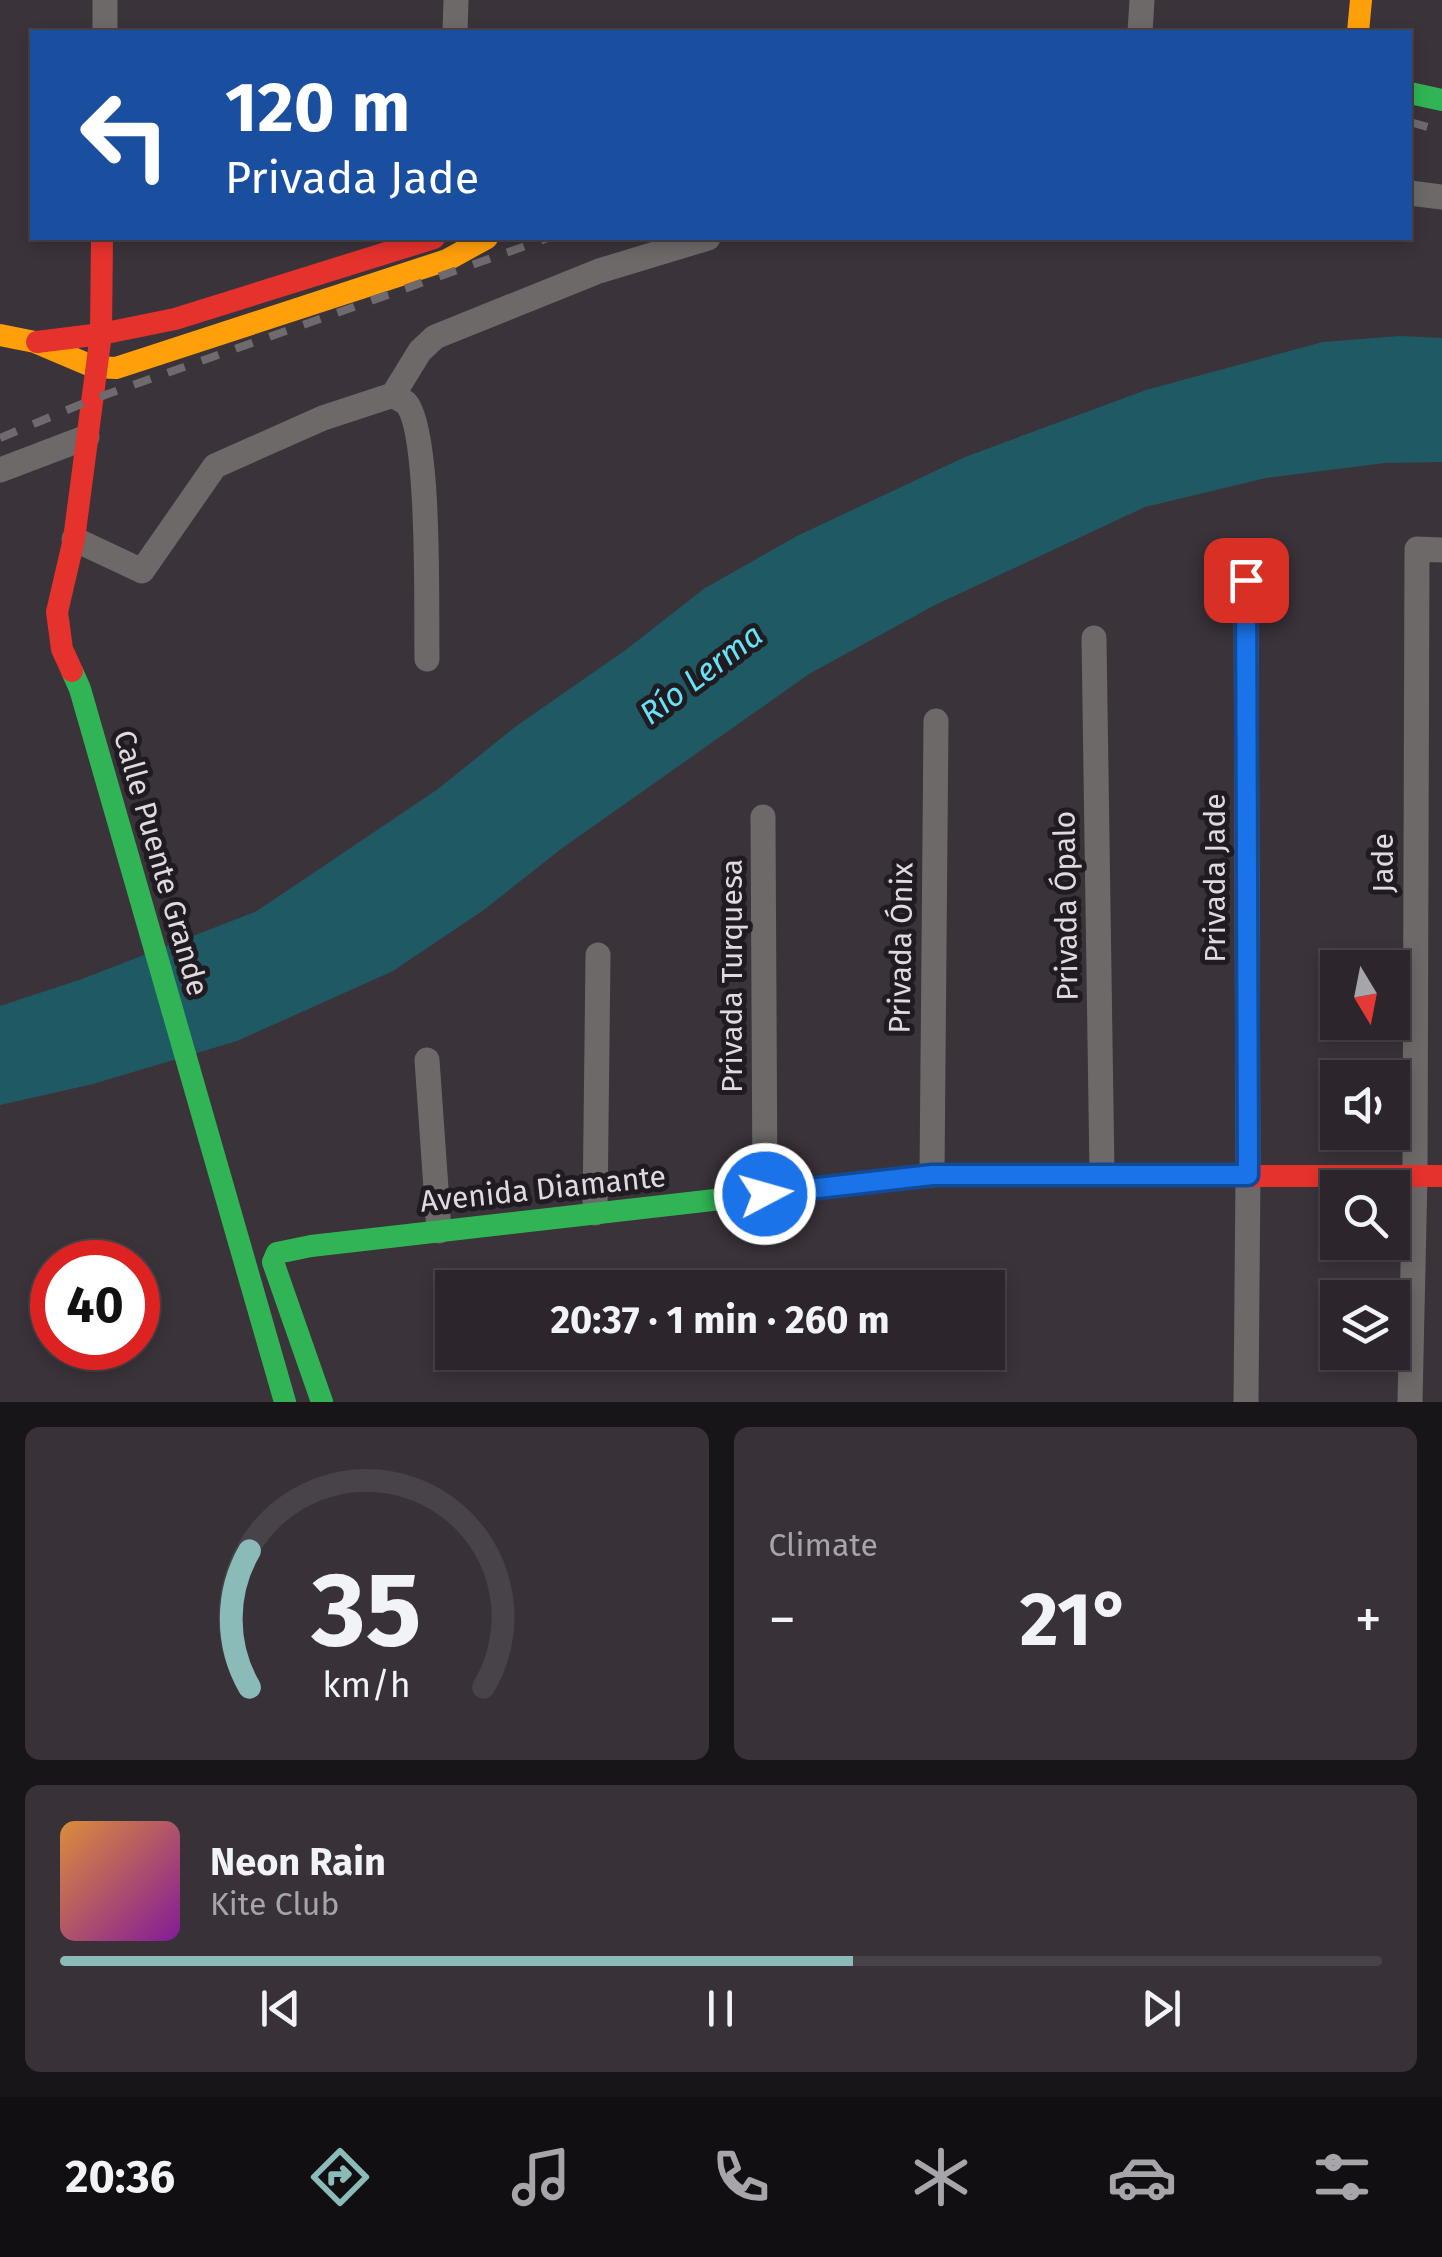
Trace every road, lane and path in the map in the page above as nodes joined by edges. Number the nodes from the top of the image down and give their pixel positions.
1 (105, 0) edge
2 (456, 0) edge
3 (1142, 0) edge
4 (1360, 0) edge
5 (105, 30) edge
6 (455, 30) edge
7 (1140, 30) edge
8 (1358, 30) edge
9 (1412, 93) edge
10 (1442, 100) edge
11 (1412, 193) edge
12 (1442, 197) edge
13 (102, 240) edge
14 (428, 240) edge
15 (479, 240) edge
16 (701, 240) edge
17 (447, 249) edge
18 (0, 334) edge
19 (100, 334) junction
20 (35, 342) junction
21 (94, 368) junction
22 (392, 395) junction
23 (87, 436) junction
24 (0, 470) edge
25 (74, 540) junction
26 (1430, 550) edge
27 (1246, 580) dead end
28 (1094, 638) dead end
29 (426, 660) dead end
30 (936, 722) dead end
31 (764, 817) dead end
32 (598, 956) dead end
33 (427, 1060) dead end
34 (1102, 1174) junction
35 (932, 1175) junction
36 (1248, 1175) junction
37 (1415, 1176) junction
38 (1442, 1176) edge
39 (765, 1194) junction
40 (595, 1214) junction
41 (439, 1231) junction
42 (284, 1402) edge
43 (322, 1402) edge
44 (1246, 1402) edge
45 (1410, 1402) edge

1 - 5 street
2 - 6 street
3 - 7 street
4 - 8 street
9 - 10 street
11 - 12 street
13 - 19 street, Calle Puente Grande
14 - 19 street
15 - 17 street
16 - 22 street
17 - 21 street
18 - 20 street
19 - 20 street
19 - 21 street, Calle Puente Grande
20 - 21 street
21 - 23 street, Calle Puente Grande
22 - 25 street
22 - 29 street
23 - 24 street
23 - 25 street, Calle Puente Grande
25 - 42 street, Calle Puente Grande
26 - 37 street, Jade
27 - 36 street, Privada Jade
28 - 34 street, Privada Ópalo
30 - 35 street, Privada Ónix
31 - 39 street, Privada Turquesa
32 - 40 street
33 - 41 street
34 - 35 street, Avenida Diamante
34 - 36 street, Avenida Diamante
35 - 39 street, Avenida Diamante
36 - 37 street, Avenida Diamante
36 - 44 street, Privada Jade
37 - 38 street, Avenida Diamante
37 - 45 street, Jade
39 - 40 street, Avenida Diamante
40 - 41 street, Avenida Diamante
41 - 43 street, Avenida Diamante

